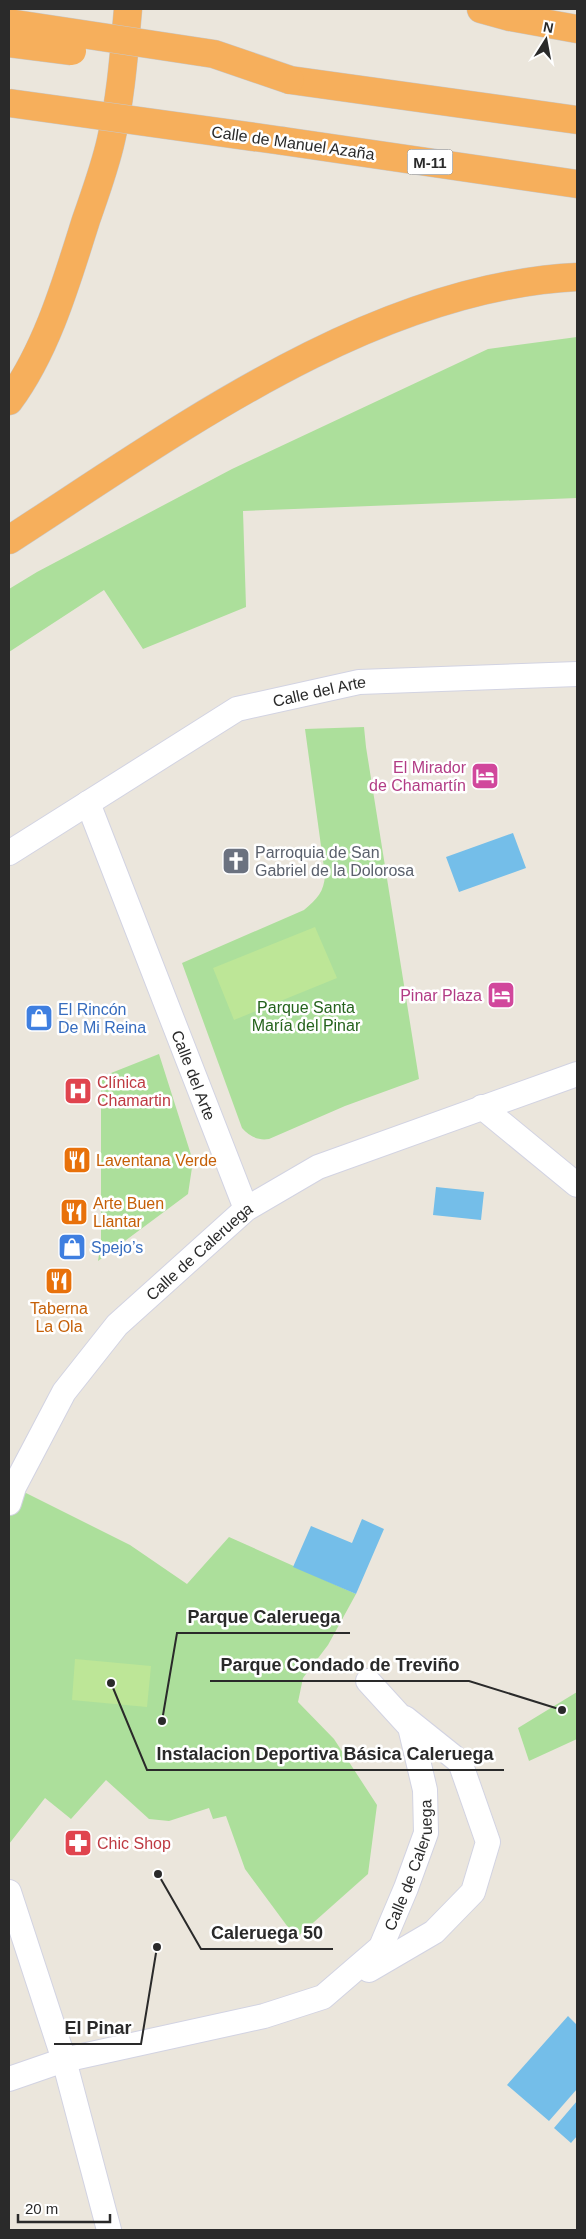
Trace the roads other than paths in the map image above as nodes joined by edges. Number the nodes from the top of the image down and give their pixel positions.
1 (128, 9) edge
2 (481, 9) edge
3 (9, 23) edge
4 (577, 29) edge
5 (9, 43) edge
6 (290, 80) junction
7 (9, 103) edge
8 (577, 120) edge
9 (577, 184) edge
10 (577, 277) edge
11 (9, 400) edge
12 (9, 540) edge
13 (577, 674) edge
14 (88, 803) junction
15 (9, 853) edge
16 (577, 1074) edge
17 (482, 1107) junction
18 (577, 1185) edge
19 (246, 1209) junction
20 (9, 1503) edge
21 (368, 1681) dead end
22 (397, 1713) junction
23 (9, 1892) edge
24 (323, 1997) junction
25 (64, 2060) junction
26 (9, 2079) edge
27 (109, 2230) edge

1 - 11 highway
2 - 4 highway
3 - 6 highway, bridge
5 - 6 highway, bridge
6 - 8 highway
7 - 9 highway, Calle de Manuel Azaña / M-11, bridge
10 - 12 highway
13 - 14 street, Calle del Arte
14 - 15 street, Calle del Arte
14 - 19 street, Calle del Arte
16 - 17 street, Calle de Caleruega
17 - 18 street
17 - 19 street, Calle de Caleruega
19 - 20 street, Calle de Caleruega
21 - 22 street, Calle de Caleruega
22 - 24 street, Calle de Caleruega
22 - 24 street, Calle de Caleruega
23 - 25 street
24 - 25 street, Calle de Caleruega
25 - 26 street, Calle de Caleruega
25 - 27 street

